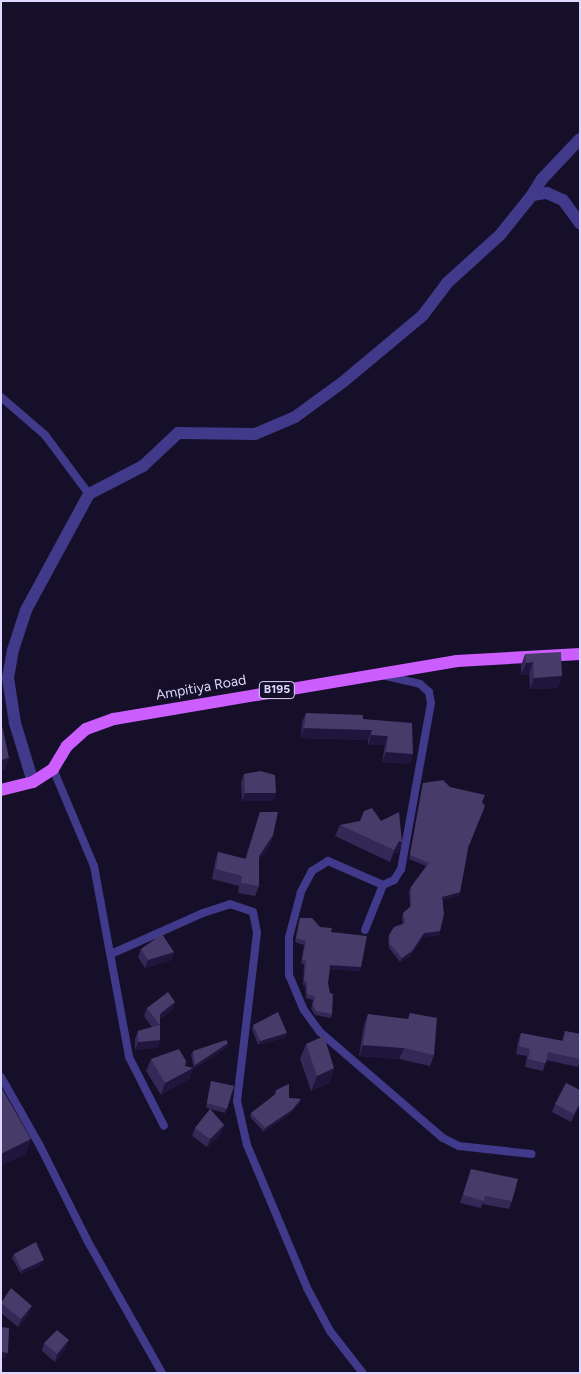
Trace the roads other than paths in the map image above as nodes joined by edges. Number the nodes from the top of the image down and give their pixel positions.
1 (580, 139) edge
2 (532, 195) junction
3 (580, 223) edge
4 (1, 397) edge
5 (88, 494) junction
6 (580, 654) edge
7 (374, 673) junction
8 (53, 769) junction
9 (33, 782) junction
10 (1, 790) edge
11 (383, 885) junction
12 (365, 930) dead end
13 (111, 954) junction
14 (1, 1077) edge
15 (164, 1126) dead end
16 (532, 1154) dead end
17 (362, 1372) edge
18 (162, 1373) edge

1 - 2 street
2 - 3 street
2 - 5 street
4 - 5 lane
5 - 9 street
6 - 7 main road, Ampitiya Road / B195
7 - 8 main road, Ampitiya Road / B195
7 - 11 lane
8 - 9 main road, Ampitiya Road / B195
8 - 13 lane
9 - 10 main road, Ampitiya Road / B195
11 - 12 lane
11 - 16 lane
13 - 15 lane
13 - 17 lane
14 - 18 lane

